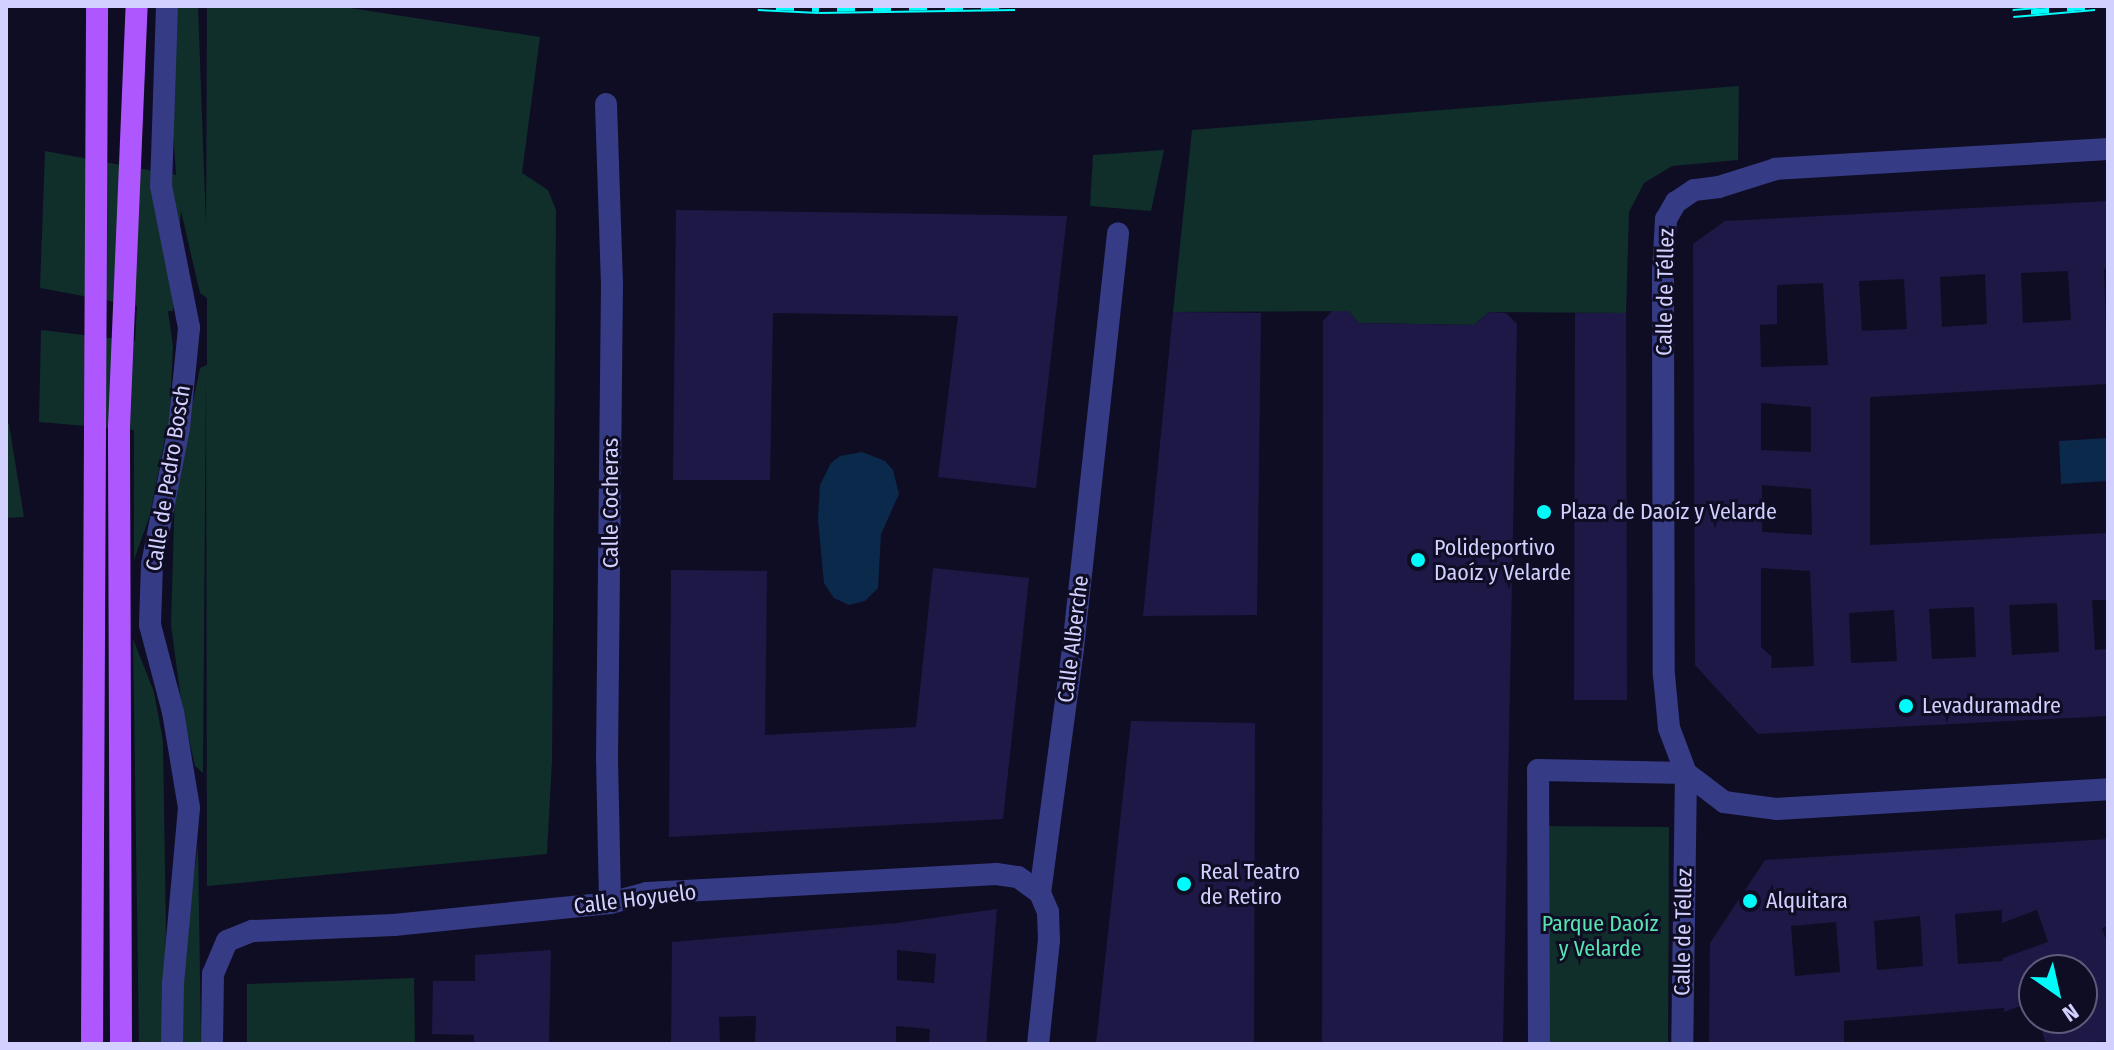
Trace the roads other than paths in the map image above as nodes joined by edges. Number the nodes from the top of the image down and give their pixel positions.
1 (97, 6) edge
2 (137, 6) edge
3 (167, 6) edge
4 (606, 104) dead end
5 (2108, 149) edge
6 (1118, 233) dead end
7 (1686, 773) junction
8 (2108, 789) edge
9 (1040, 893) junction
10 (610, 903) junction
11 (92, 1044) edge
12 (121, 1044) edge
13 (172, 1044) edge
14 (212, 1044) edge
15 (1038, 1044) edge
16 (1539, 1044) edge
17 (1682, 1044) edge

1 - 11 main road
2 - 12 main road, Calle de Pedro Bosch, bridge
3 - 13 street, Calle de Pedro Bosch
4 - 10 street, Calle Cocheras
5 - 7 street, Calle de Téllez
6 - 9 street, Calle Alberche
7 - 8 street
7 - 16 street
7 - 17 street, Calle de Téllez
9 - 10 street, Calle Hoyuelo
9 - 15 street, Calle Alberche
10 - 14 street, Calle Hoyuelo

